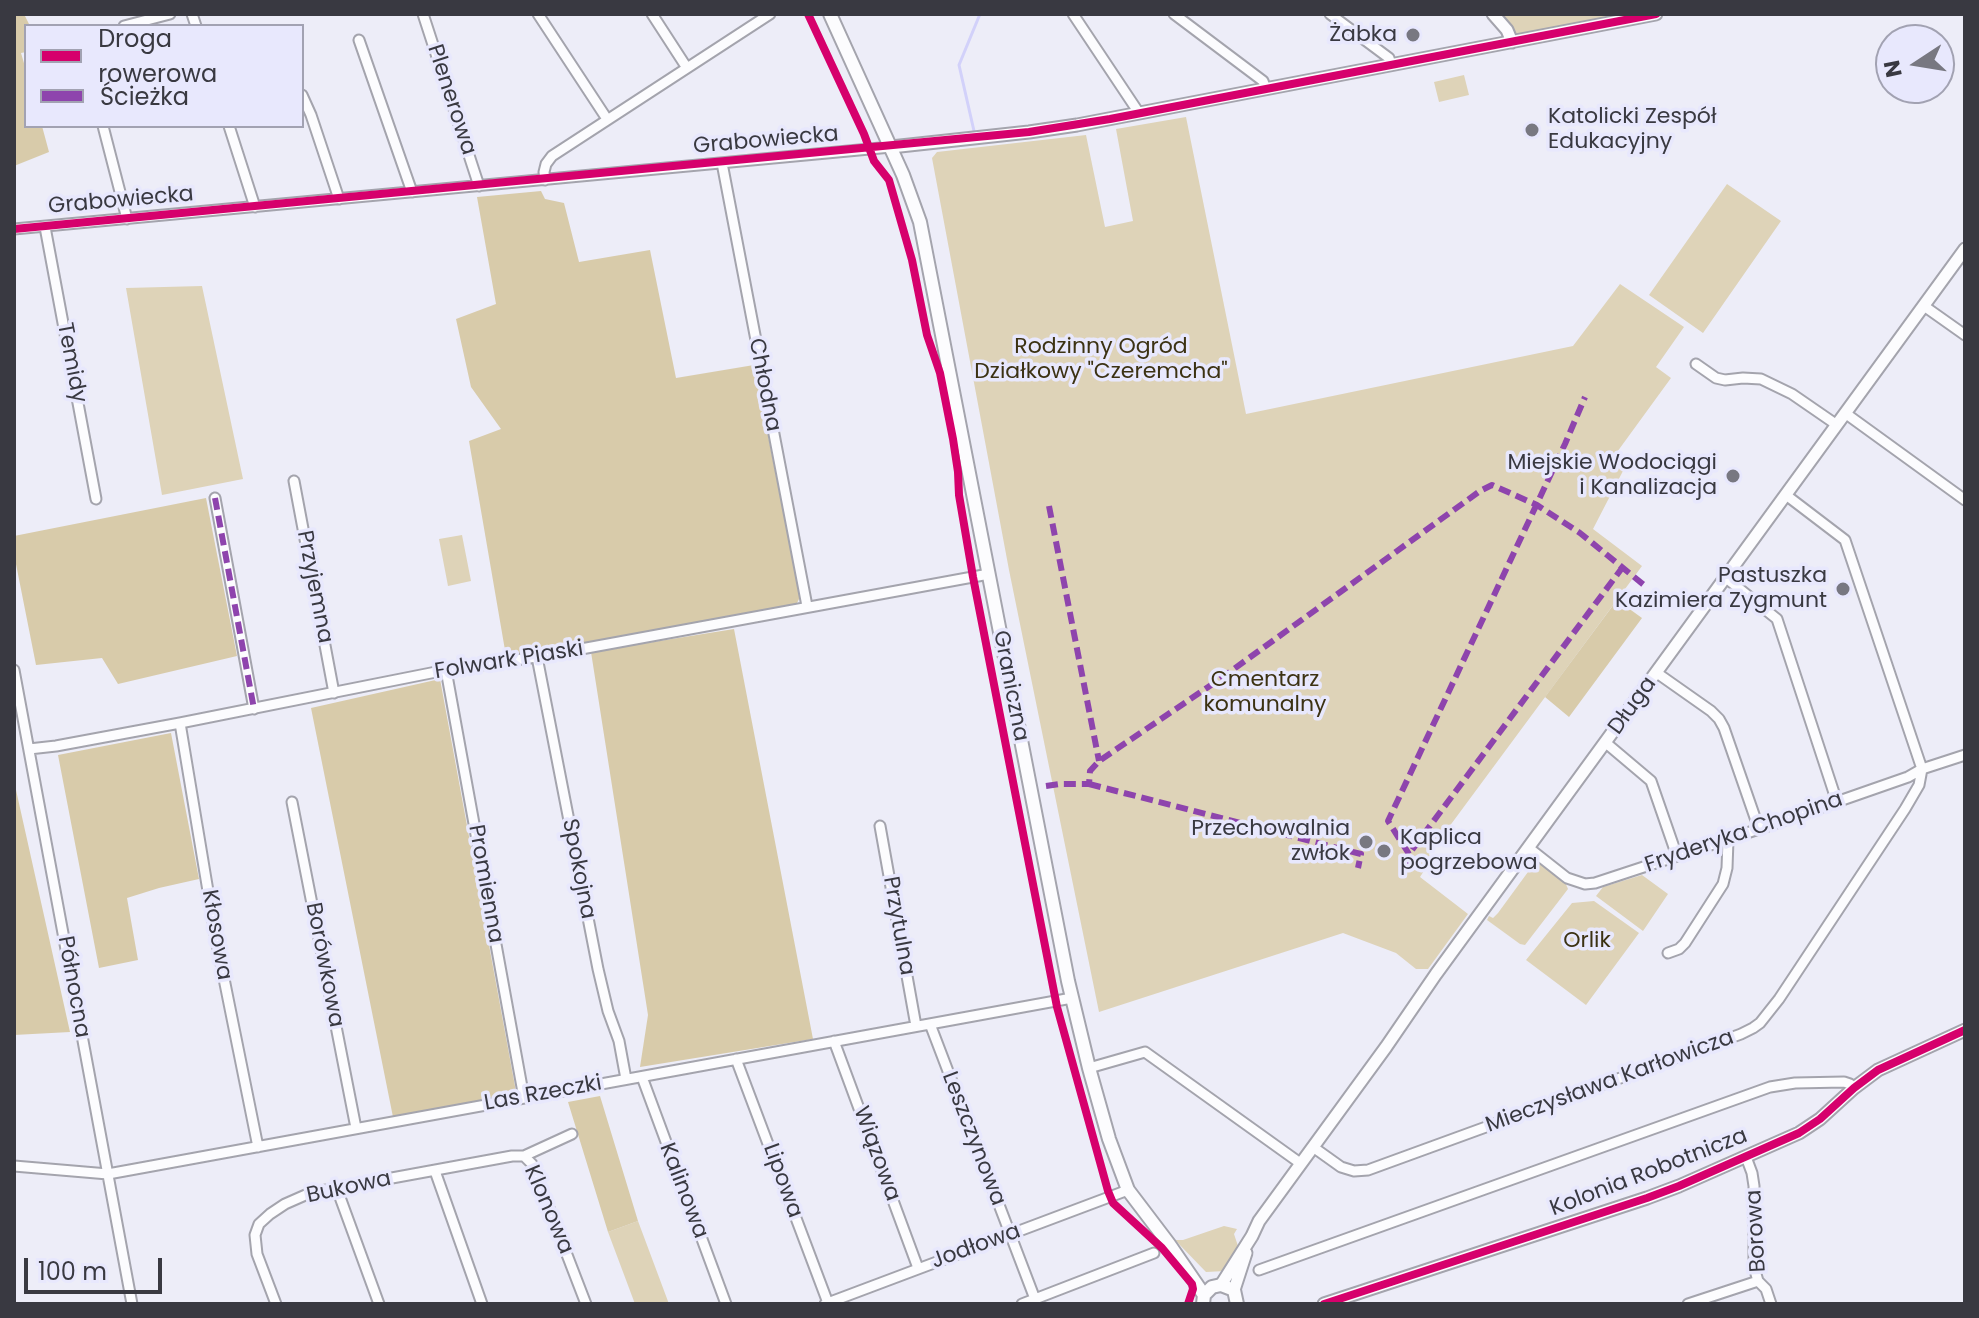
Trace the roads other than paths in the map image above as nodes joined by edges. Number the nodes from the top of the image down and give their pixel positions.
1 (170, 14) edge
2 (423, 14) edge
3 (538, 14) edge
4 (652, 14) edge
5 (830, 14) edge
6 (1073, 14) edge
7 (1090, 14) edge
8 (1174, 14) edge
9 (1330, 14) edge
10 (1493, 14) edge
11 (1656, 14) edge
12 (766, 15) edge
13 (126, 21) edge
14 (1081, 26) junction
15 (359, 40) dead end
16 (1512, 42) junction
17 (1391, 65) junction
18 (687, 68) junction
19 (1266, 89) junction
20 (304, 99) edge
21 (1139, 113) junction
22 (607, 119) junction
23 (104, 128) edge
24 (230, 128) edge
25 (891, 147) junction
26 (722, 163) junction
27 (545, 180) junction
28 (479, 186) junction
29 (412, 192) junction
30 (339, 199) junction
31 (255, 207) junction
32 (127, 219) junction
33 (45, 227) junction
34 (14, 229) edge
35 (1965, 249) edge
36 (1924, 306) junction
37 (1965, 335) edge
38 (1696, 364) dead end
39 (1845, 413) junction
40 (1837, 425) junction
41 (294, 481) dead end
42 (1786, 495) junction
43 (215, 498) dead end
44 (96, 499) dead end
45 (1965, 500) edge
46 (989, 574) junction
47 (1726, 578) junction
48 (807, 606) junction
49 (537, 657) junction
50 (14, 670) edge
51 (446, 670) junction
52 (1657, 673) junction
53 (334, 693) junction
54 (254, 709) junction
55 (180, 723) junction
56 (1606, 743) junction
57 (29, 749) junction
58 (1965, 755) edge
59 (1922, 769) junction
60 (292, 802) dead end
61 (1837, 802) junction
62 (880, 826) dead end
63 (1759, 829) junction
64 (1728, 840) junction
65 (1529, 848) junction
66 (1677, 856) junction
67 (1668, 953) dead end
68 (1072, 998) junction
69 (930, 1024) junction
70 (916, 1026) junction
71 (1965, 1030) edge
72 (834, 1041) junction
73 (736, 1059) junction
74 (1089, 1068) junction
75 (642, 1077) junction
76 (626, 1079) junction
77 (1854, 1088) junction
78 (524, 1098) junction
79 (356, 1128) junction
80 (572, 1134) dead end
81 (258, 1147) junction
82 (1313, 1147) junction
83 (524, 1156) junction
84 (1746, 1157) junction
85 (1300, 1163) junction
86 (14, 1166) edge
87 (435, 1171) junction
88 (108, 1174) junction
89 (337, 1189) junction
90 (1128, 1190) junction
91 (1010, 1236) junction
92 (1252, 1236) junction
93 (1154, 1253) dead end
94 (918, 1268) junction
95 (1259, 1270) dead end
96 (1758, 1281) junction
97 (1210, 1293) edge
98 (1035, 1299) junction
99 (1237, 1300) edge
100 (132, 1304) edge
101 (276, 1304) edge
102 (379, 1304) edge
103 (482, 1304) edge
104 (586, 1304) edge
105 (726, 1304) edge
106 (826, 1304) edge
107 (1022, 1304) edge
108 (1324, 1304) edge
109 (1688, 1304) edge
110 (1771, 1304) edge

1 - 13 street
2 - 28 street, Plenerowa
3 - 22 street
4 - 18 street
5 - 25 main road, Graniczna
6 - 14 street
7 - 14 street
8 - 19 street
9 - 17 street
10 - 16 street
11 - 16 street, Grabowiecka
12 - 18 street
14 - 21 street
15 - 29 street
16 - 17 street, Grabowiecka
17 - 19 street, Grabowiecka
18 - 22 street
19 - 21 street, Grabowiecka
20 - 30 street
21 - 25 street, Grabowiecka
22 - 27 street
23 - 32 street
24 - 31 street
25 - 26 street, Grabowiecka
25 - 46 main road, Graniczna
26 - 27 street, Grabowiecka
26 - 48 street, Chłodna
27 - 28 street, Grabowiecka
28 - 29 street, Grabowiecka
29 - 30 street, Grabowiecka
30 - 31 street, Grabowiecka
31 - 32 street, Grabowiecka
32 - 33 street, Grabowiecka
33 - 34 street, Grabowiecka
33 - 44 street, Temidy
35 - 36 street, Długa
36 - 37 street
36 - 39 street, Długa
38 - 40 street
39 - 40 street, Długa
39 - 45 street
40 - 42 street, Długa
41 - 53 street, Przyjemna
42 - 47 street, Długa
42 - 59 street
43 - 54 street
46 - 48 street, Folwark Piaski
46 - 68 main road, Graniczna
47 - 52 street, Długa
47 - 61 street
48 - 49 street, Folwark Piaski
49 - 51 street, Folwark Piaski
49 - 76 street, Spokojna
50 - 57 street, Północna
51 - 53 street, Folwark Piaski
51 - 78 street, Promienna
52 - 56 street, Długa
52 - 63 street
53 - 54 street, Folwark Piaski
54 - 55 street, Folwark Piaski
55 - 57 street, Folwark Piaski
55 - 81 street, Kłosowa
56 - 65 street, Długa
56 - 66 street
57 - 88 street, Północna
58 - 59 street, Fryderyka Chopina
59 - 61 street, Fryderyka Chopina
59 - 82 street, Mieczysława Karłowicza
60 - 79 street, Borówkowa
61 - 63 street, Fryderyka Chopina
62 - 70 street, Przytulna
63 - 64 street, Fryderyka Chopina
64 - 66 street, Fryderyka Chopina
64 - 67 street
65 - 66 street, Fryderyka Chopina
65 - 82 street, Długa
68 - 69 street, Las Rzeczki
68 - 74 main road, Graniczna
69 - 70 street, Las Rzeczki
69 - 91 street, Leszczynowa
70 - 72 street, Las Rzeczki
71 - 77 street, Kolonia Robotnicza
72 - 73 street, Las Rzeczki
72 - 94 street, Wiązowa
73 - 75 street, Las Rzeczki
73 - 106 street, Lipowa
74 - 85 street
74 - 90 main road, Graniczna
75 - 76 street, Las Rzeczki
75 - 105 street, Kalinowa
76 - 78 street, Las Rzeczki
77 - 84 street, Kolonia Robotnicza
77 - 95 street, Kolonia Robotnicza
78 - 79 street, Las Rzeczki
79 - 81 street, Las Rzeczki
80 - 83 street
81 - 88 street, Las Rzeczki
82 - 85 street, Długa
83 - 87 street, Klonowa
83 - 104 street, Klonowa
84 - 96 street, Borowa
84 - 108 street, Kolonia Robotnicza
85 - 92 street, Długa
86 - 88 street, Las Rzeczki
87 - 89 street, Bukowa
87 - 103 street
88 - 100 street, Północna
89 - 101 street, Bukowa
89 - 102 street
90 - 91 street, Jodłowa
90 - 97 main road, Graniczna
91 - 94 street, Jodłowa
91 - 98 street, Leszczynowa
92 - 97 street, Długa
92 - 99 street, Długa
93 - 98 street
94 - 106 street, Jodłowa
96 - 109 street
96 - 110 street, Borowa
97 - 99 main road
98 - 107 street

